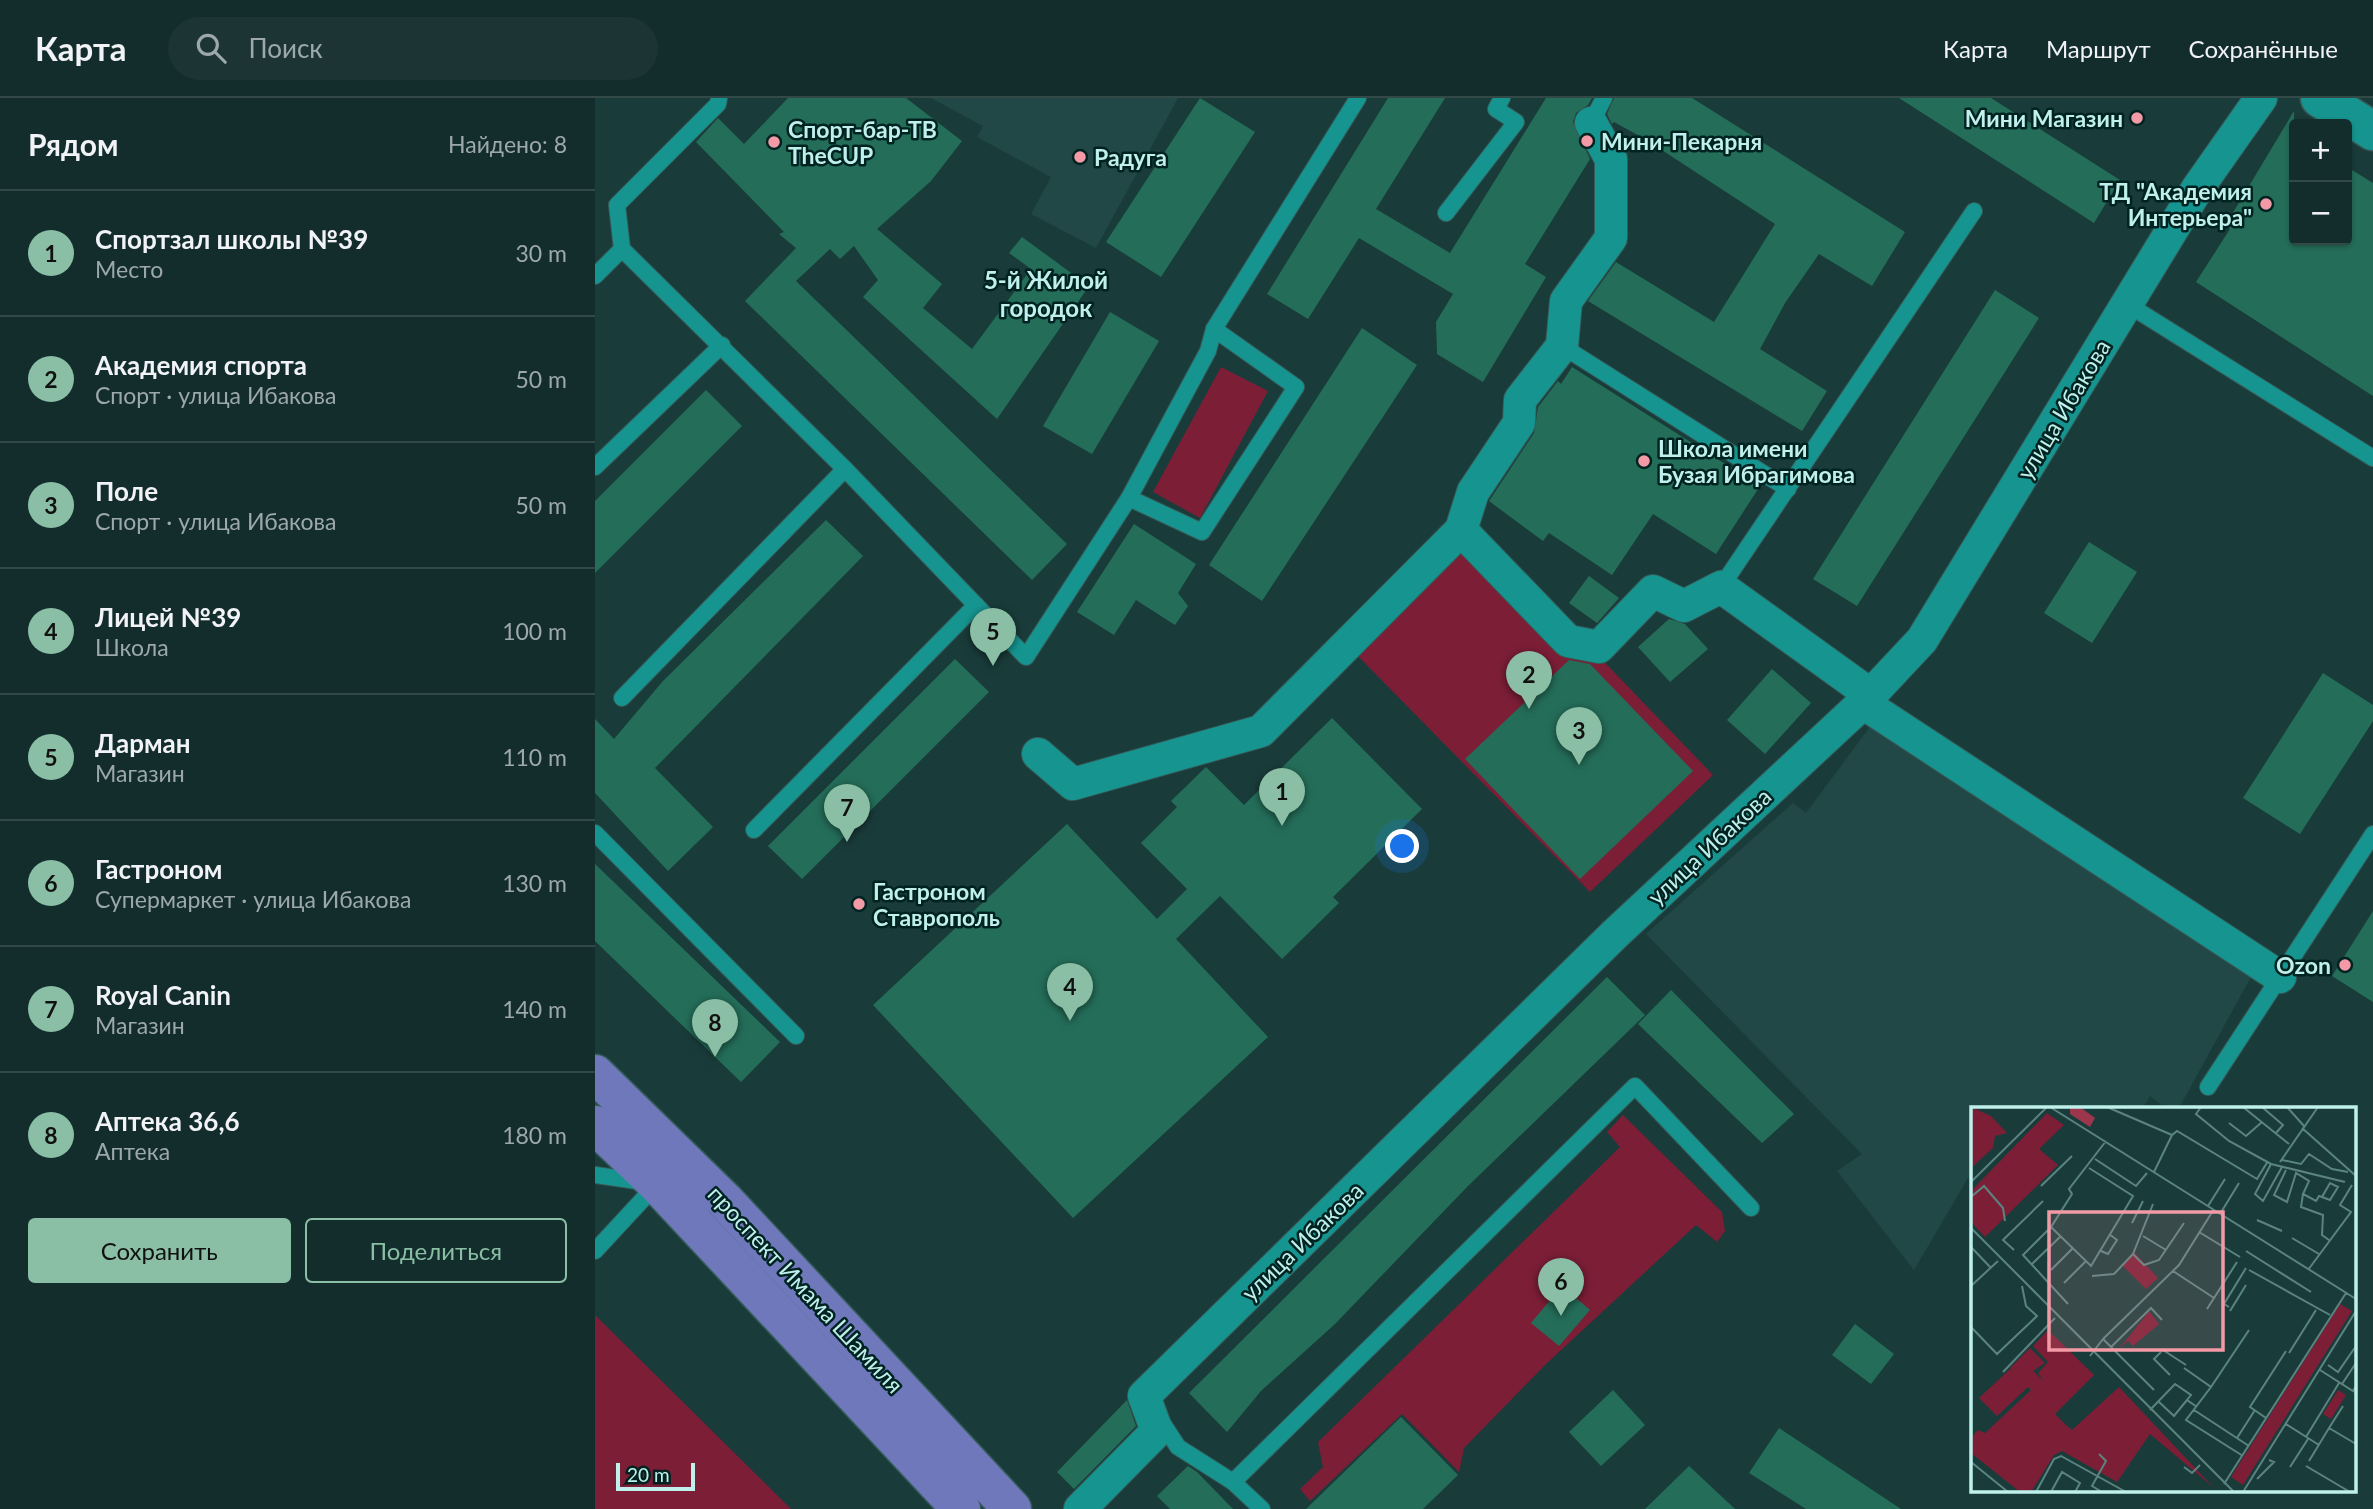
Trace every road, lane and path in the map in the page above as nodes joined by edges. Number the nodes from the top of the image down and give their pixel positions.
1 (719, 98) edge
2 (1358, 98) edge
3 (1502, 98) edge
4 (2261, 98) edge
5 (1598, 111) edge
6 (1974, 211) dead end
7 (1447, 213) dead end
8 (622, 249) junction
9 (595, 276) edge
10 (2127, 304) junction
11 (1214, 329) junction
12 (722, 345) junction
13 (1562, 346) junction
14 (2373, 458) edge
15 (595, 467) edge
16 (845, 469) junction
17 (1789, 489) junction
18 (1129, 498) junction
19 (1461, 530) junction
20 (1721, 587) junction
21 (976, 605) junction
22 (622, 698) dead end
23 (1867, 699) junction
24 (1038, 754) dead end
25 (754, 830) dead end
26 (595, 833) edge
27 (2373, 834) edge
28 (2280, 977) junction
29 (796, 1036) dead end
30 (595, 1074) edge
31 (2209, 1087) dead end
32 (595, 1125) edge
33 (669, 1171) junction
34 (595, 1175) edge
35 (1751, 1208) dead end
36 (595, 1251) edge
37 (1144, 1396) junction
38 (1233, 1482) junction
39 (961, 1509) edge
40 (1012, 1509) edge
41 (1080, 1509) edge
42 (1262, 1509) edge

1 - 8 lane
2 - 11 lane
3 - 7 lane
4 - 10 street, улица Ибакова
5 - 13 street
6 - 17 lane
8 - 9 lane
8 - 12 lane
10 - 14 lane
10 - 23 street, улица Ибакова
11 - 18 lane
11 - 18 lane
12 - 15 lane
12 - 16 lane
13 - 17 lane
13 - 19 street
16 - 21 lane
16 - 22 lane
17 - 20 lane
18 - 21 lane
19 - 20 street
19 - 24 street
20 - 23 street
21 - 25 lane
23 - 28 street
23 - 37 street, улица Ибакова
26 - 29 lane
27 - 28 lane
28 - 31 lane
30 - 33 main road, проспект Имама Шамиля
32 - 33 main road, проспект Имама Шамиля
33 - 34 lane
33 - 36 lane
33 - 39 main road, проспект Имама Шамиля
33 - 40 main road, проспект Имама Шамиля
35 - 38 lane
37 - 38 lane
37 - 41 street
38 - 42 lane

